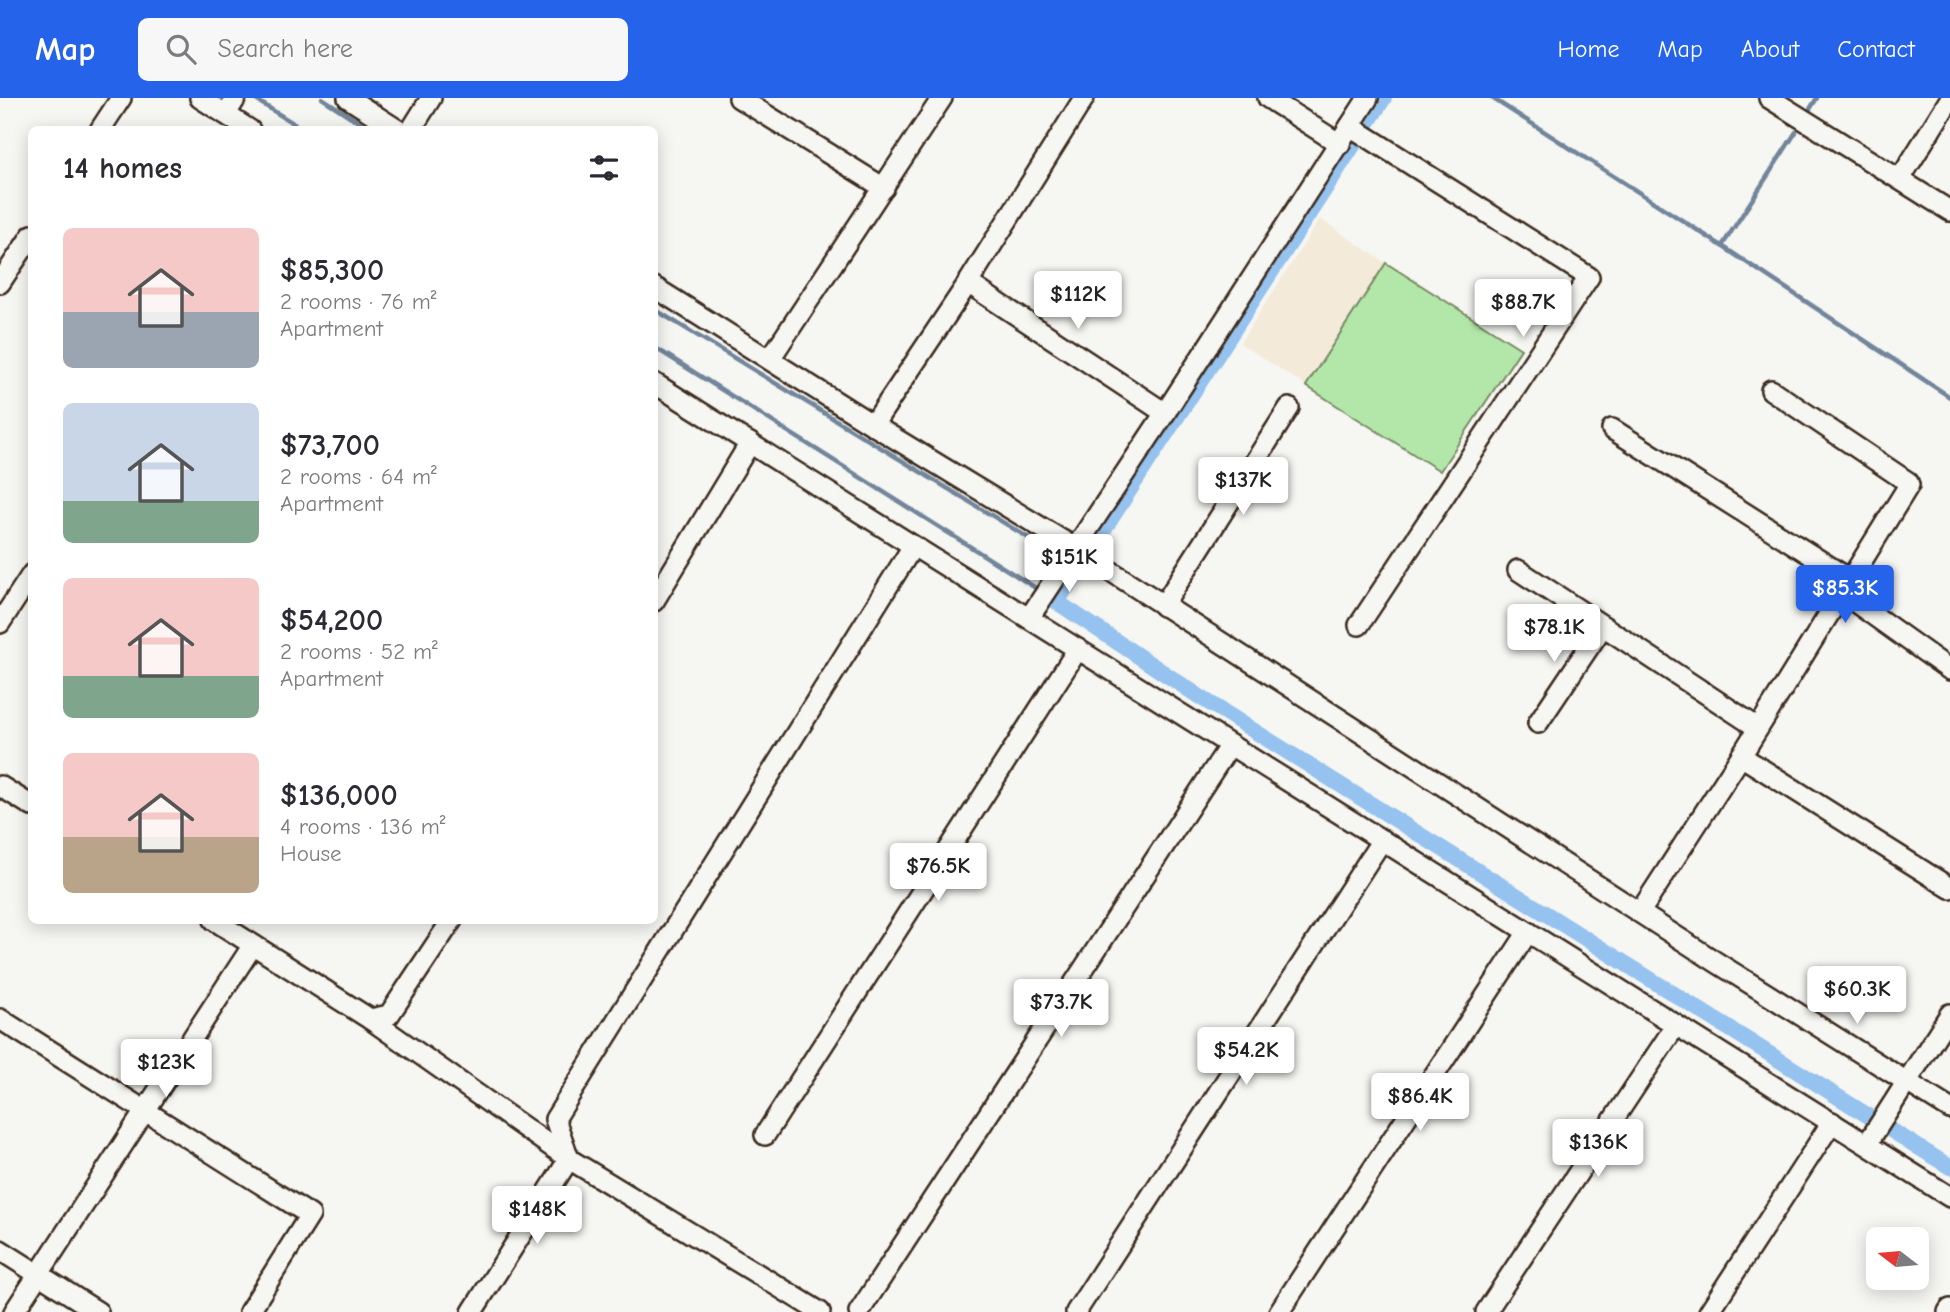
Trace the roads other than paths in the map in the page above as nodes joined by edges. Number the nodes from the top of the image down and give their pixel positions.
1 (121, 98) edge
2 (200, 98) edge
3 (348, 98) edge
4 (431, 98) edge
5 (739, 98) edge
6 (942, 98) edge
7 (1083, 98) edge
8 (1268, 98) edge
9 (1368, 98) edge
10 (1769, 98) edge
11 (1950, 99) edge
12 (231, 106) edge
13 (103, 126) edge
14 (247, 126) edge
15 (392, 126) edge
16 (414, 126) edge
17 (1350, 126) junction
18 (1340, 144) junction
19 (1900, 179) junction
20 (884, 188) junction
21 (1950, 211) edge
22 (28, 240) edge
23 (0, 283) edge
24 (968, 283) junction
25 (658, 289) edge
26 (770, 359) junction
27 (658, 386) edge
28 (1771, 390) dead end
29 (1289, 408) dead end
30 (1165, 413) junction
31 (873, 425) junction
32 (1612, 429) dead end
33 (750, 443) junction
34 (913, 546) junction
35 (1075, 548) junction
36 (1518, 570) dead end
37 (28, 580) edge
38 (1845, 585) junction
39 (658, 594) edge
40 (1163, 606) junction
41 (1029, 618) junction
42 (0, 623) edge
43 (1359, 625) dead end
44 (1603, 626) junction
45 (1078, 649) junction
46 (1949, 668) edge
47 (1538, 723) dead end
48 (1758, 728) junction
49 (1230, 745) junction
50 (1741, 756) junction
51 (0, 786) edge
52 (28, 804) edge
53 (1382, 840) junction
54 (1950, 888) edge
55 (1640, 912) junction
56 (226, 924) edge
57 (449, 924) edge
58 (1528, 932) junction
59 (253, 945) junction
60 (1950, 1014) edge
61 (0, 1019) edge
62 (370, 1019) junction
63 (1676, 1025) junction
64 (1908, 1082) junction
65 (1950, 1109) edge
66 (146, 1110) junction
67 (1832, 1122) junction
68 (765, 1135) dead end
69 (1867, 1144) junction
70 (569, 1159) junction
71 (1950, 1196) edge
72 (0, 1250) edge
73 (38, 1275) junction
74 (14, 1312) edge
75 (98, 1312) edge
76 (249, 1312) edge
77 (472, 1312) edge
78 (820, 1312) edge
79 (859, 1312) edge
80 (1076, 1312) edge
81 (1279, 1312) edge
82 (1486, 1312) edge
83 (1709, 1312) edge

1 - 13 street
2 - 12 street
3 - 15 street
4 - 16 street
5 - 20 street
6 - 20 street
7 - 24 street
8 - 18 street
9 - 17 street
10 - 19 street
11 - 19 street
12 - 14 street
17 - 18 street
17 - 43 street
18 - 30 street
19 - 21 street
20 - 26 street
22 - 23 street
24 - 30 street
24 - 31 street
25 - 26 street
26 - 31 street
27 - 33 street
28 - 38 street
29 - 40 street
30 - 35 street
31 - 35 street
32 - 38 street
33 - 34 street
33 - 39 street
34 - 41 street
34 - 70 street
35 - 40 street
35 - 41 street
36 - 44 street
37 - 42 street
38 - 46 street
38 - 48 street
40 - 55 street
41 - 45 street
44 - 47 street
44 - 48 street
45 - 49 street
45 - 68 street
48 - 50 street
49 - 53 street
49 - 79 street
50 - 54 street
50 - 55 street
51 - 52 street
53 - 58 street
53 - 80 street
55 - 64 street
56 - 59 street
57 - 62 street
58 - 63 street
58 - 81 street
59 - 62 street
59 - 66 street
60 - 64 street
61 - 66 street
62 - 70 street
63 - 67 street
63 - 82 street
64 - 65 street
64 - 69 street
66 - 73 street
66 - 76 street
67 - 69 street
67 - 83 street
69 - 71 street
70 - 77 street
70 - 78 street
72 - 73 street
73 - 74 street
73 - 75 street

